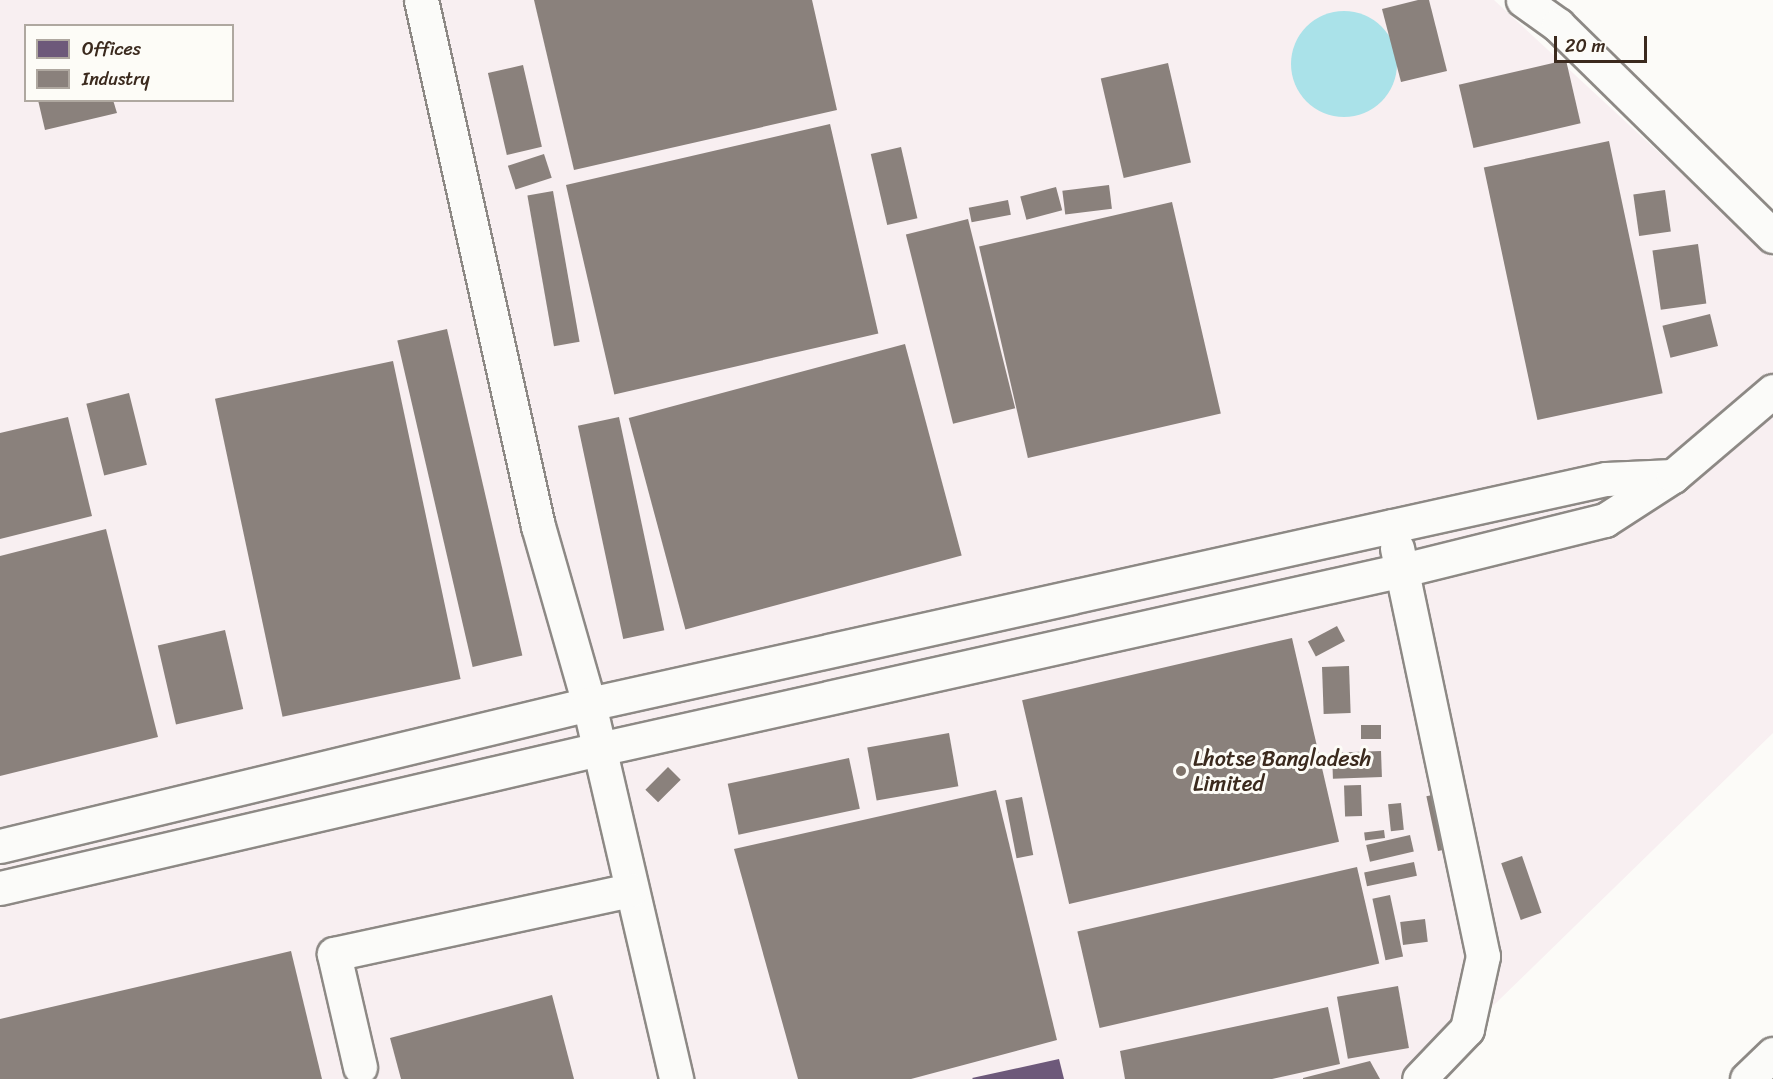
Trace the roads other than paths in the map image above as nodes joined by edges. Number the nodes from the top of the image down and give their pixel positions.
1 (421, 0) edge
2 (1522, 0) edge
3 (1773, 236) edge
4 (1773, 391) edge
5 (1673, 476) junction
6 (1392, 526) junction
7 (1403, 570) junction
8 (589, 704) junction
9 (599, 749) junction
10 (0, 846) edge
11 (0, 888) edge
12 (631, 890) junction
13 (1773, 1054) edge
14 (360, 1067) dead end
15 (676, 1079) edge
16 (1419, 1079) edge
17 (1747, 1079) edge

1 - 8 street
2 - 3 street
4 - 5 street
5 - 6 street
5 - 7 street
6 - 7 street
6 - 8 street
7 - 9 street
7 - 16 street
8 - 9 street
8 - 10 street
9 - 11 street
9 - 12 street
12 - 14 street
12 - 15 street
13 - 17 street

